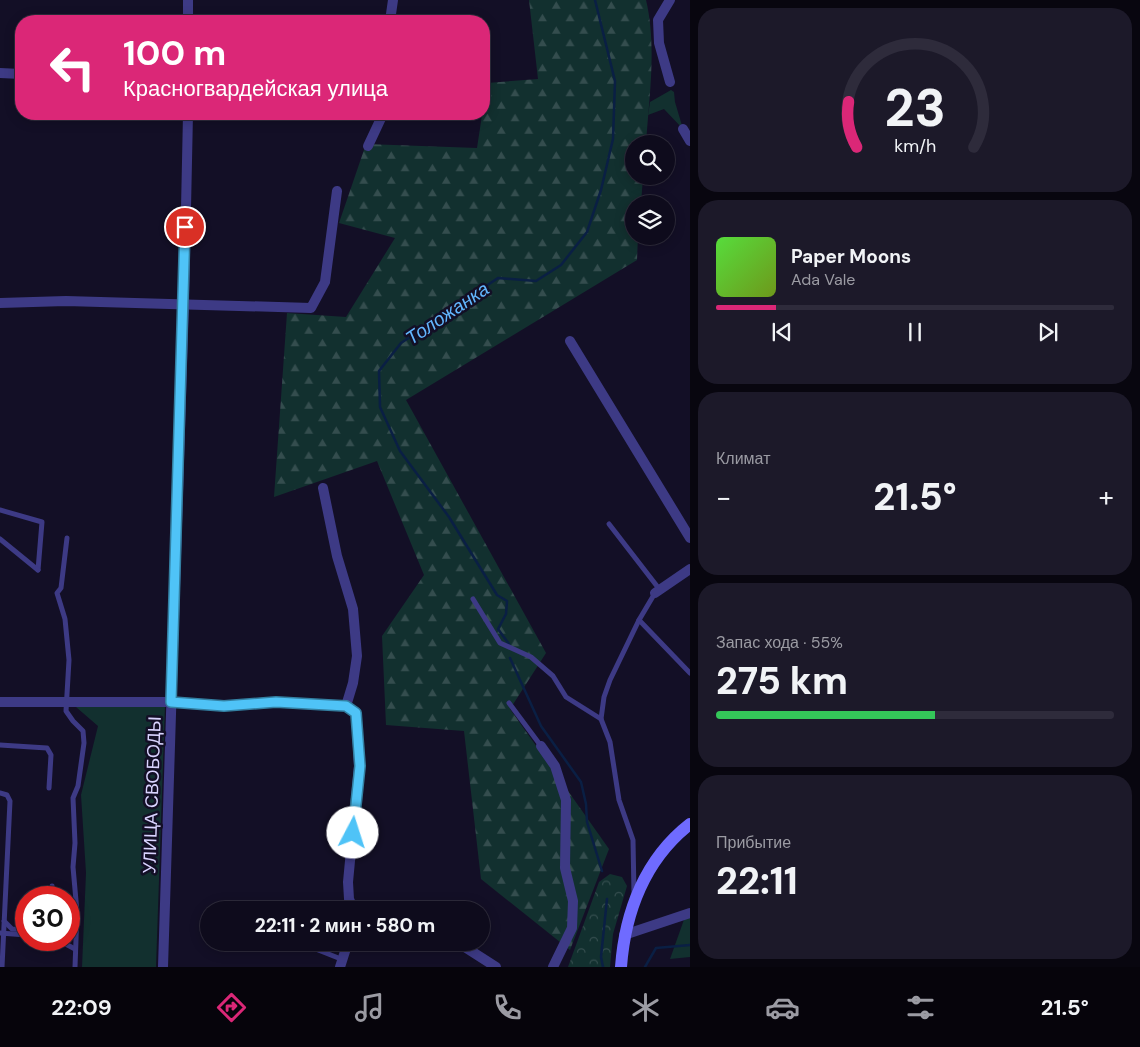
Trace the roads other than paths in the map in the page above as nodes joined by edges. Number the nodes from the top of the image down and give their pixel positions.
1 (188, 0) edge
2 (393, 0) edge
3 (670, 0) edge
4 (188, 15) edge
5 (391, 15) edge
6 (0, 73) edge
7 (15, 74) edge
8 (670, 82) dead end
9 (188, 120) edge
10 (380, 120) edge
11 (683, 129) dead end
12 (690, 141) edge
13 (368, 146) dead end
14 (337, 192) dead end
15 (0, 303) edge
16 (184, 303) junction
17 (570, 341) dead end
18 (323, 488) dead end
19 (0, 510) edge
20 (609, 524) dead end
21 (67, 538) dead end
22 (690, 538) edge
23 (0, 539) edge
24 (690, 568) edge
25 (658, 592) junction
26 (473, 599) dead end
27 (638, 620) junction
28 (690, 672) edge
29 (0, 702) edge
30 (66, 702) junction
31 (171, 702) junction
32 (509, 703) dead end
33 (346, 706) junction
34 (602, 719) junction
35 (0, 745) edge
36 (541, 746) joint
37 (49, 788) dead end
38 (0, 793) edge
39 (690, 824) edge
40 (3, 878) edge
41 (74, 886) edge
42 (634, 897) junction
43 (350, 901) edge
44 (690, 913) edge
45 (4, 921) junction
46 (15, 928) edge
47 (1, 933) edge
48 (15, 935) edge
49 (624, 935) junction
50 (75, 951) edge
51 (316, 951) edge
52 (345, 951) edge
53 (471, 951) edge
54 (340, 963) edge
55 (2, 967) edge
56 (75, 967) edge
57 (163, 967) edge
58 (496, 967) edge
59 (553, 967) edge
60 (621, 967) edge

1 - 4 street
2 - 5 street
3 - 8 street
6 - 7 street
9 - 16 street, УЛИЦА СВОБОДЫ
10 - 13 street
11 - 12 street
14 - 16 street
15 - 16 street
16 - 31 street, УЛИЦА СВОБОДЫ
17 - 22 street
18 - 33 street
19 - 23 lane
20 - 25 lane
21 - 30 lane
24 - 25 street
25 - 27 lane
26 - 34 lane
27 - 28 lane
27 - 34 lane
29 - 30 street
30 - 31 street
30 - 41 lane
31 - 33 street
31 - 57 street, УЛИЦА СВОБОДЫ
32 - 36 lane
33 - 43 street
34 - 42 lane
35 - 37 lane
36 - 59 street
38 - 40 lane
39 - 42 street
40 - 45 lane
42 - 49 street
44 - 49 street
45 - 46 lane
45 - 47 lane
47 - 48 lane
47 - 55 lane
49 - 60 street
50 - 56 lane
51 - 54 lane
52 - 54 street
53 - 58 street

